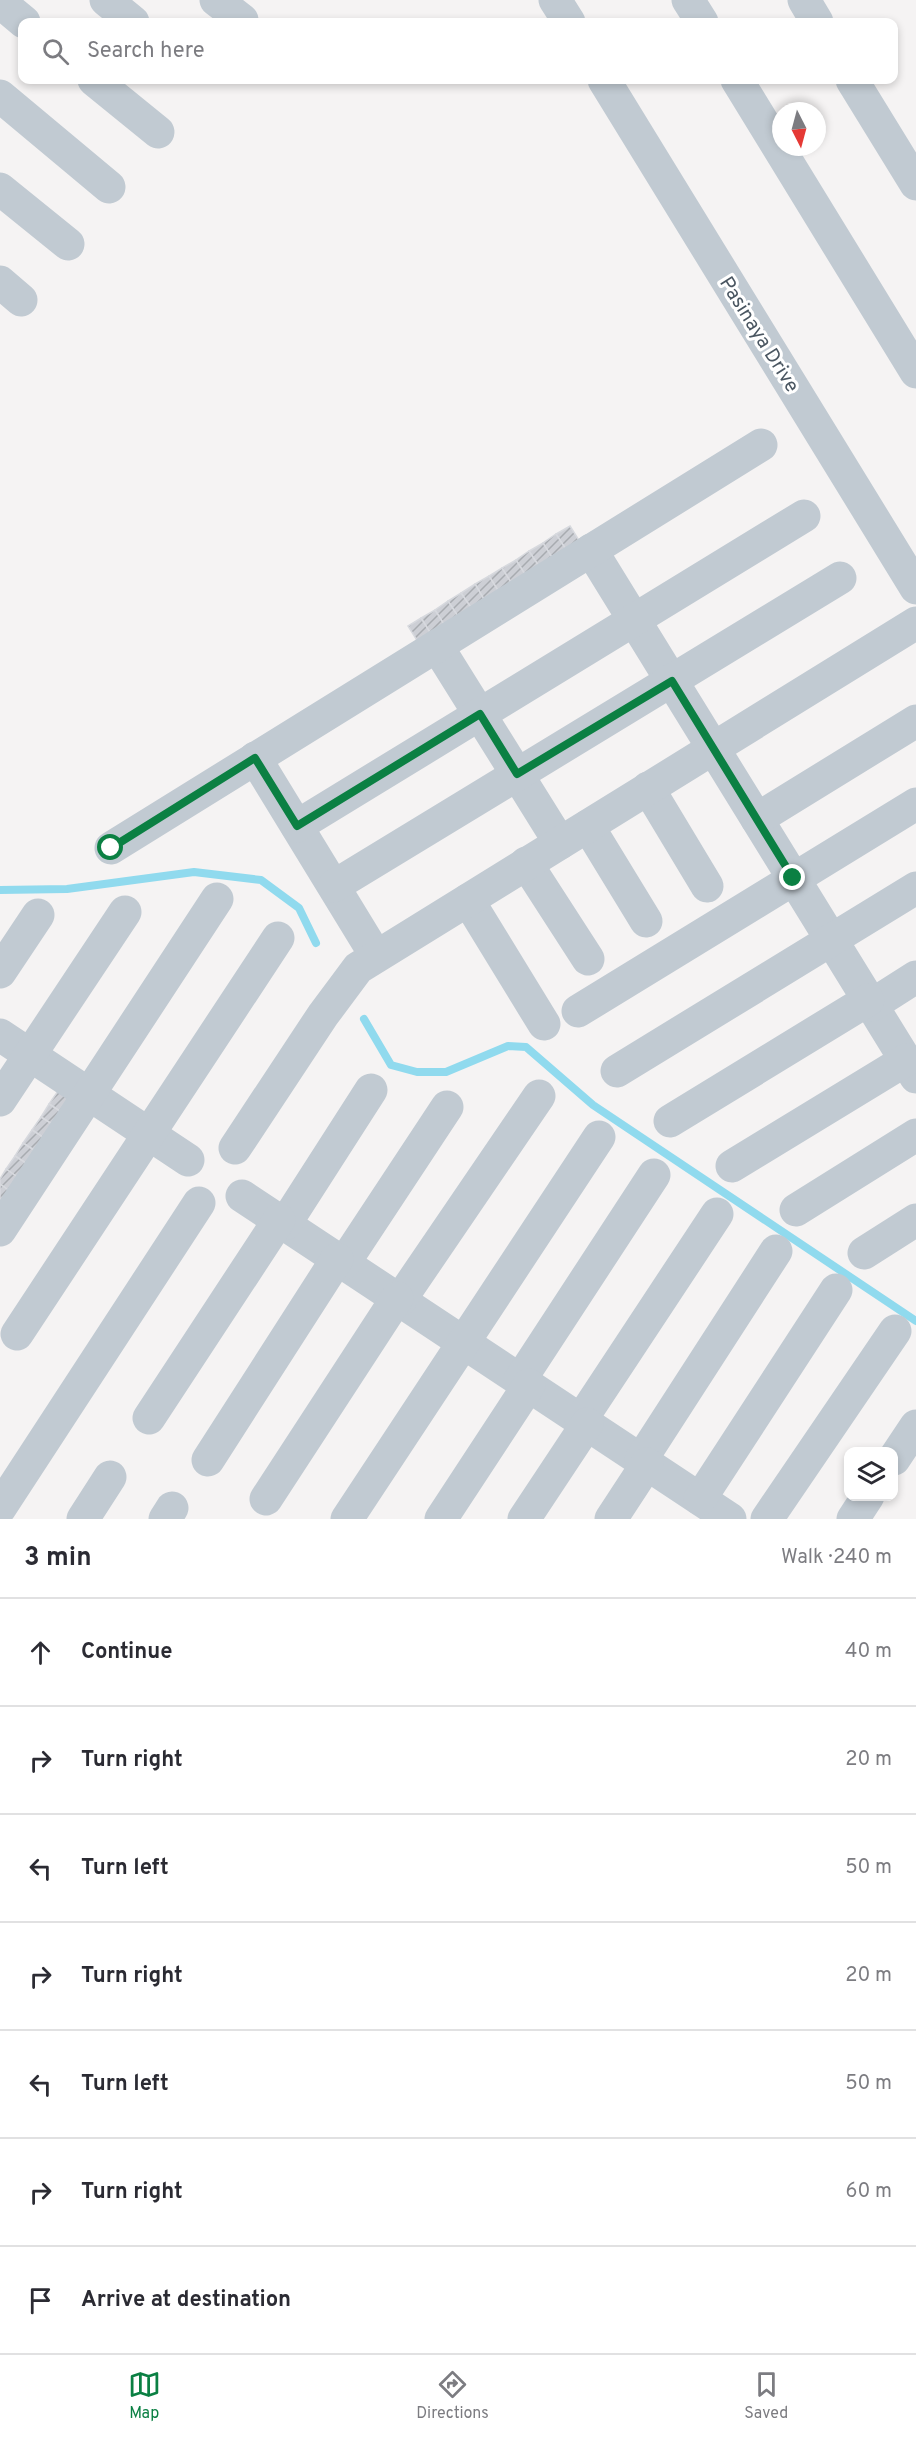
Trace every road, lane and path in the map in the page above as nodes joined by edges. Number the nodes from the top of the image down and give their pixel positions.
1 (106, 0) edge
2 (216, 0) edge
3 (555, 0) edge
4 (688, 0) edge
5 (804, 0) edge
6 (0, 3) edge
7 (19, 18) edge
8 (128, 18) edge
9 (239, 18) edge
10 (566, 18) edge
11 (699, 18) edge
12 (815, 18) edge
13 (99, 84) edge
14 (606, 84) edge
15 (739, 84) edge
16 (854, 84) edge
17 (0, 96) edge
18 (158, 132) dead end
19 (916, 184) edge
20 (109, 187) dead end
21 (0, 189) edge
22 (68, 244) dead end
23 (916, 372) edge
24 (761, 445) dead end
25 (804, 516) dead end
26 (591, 550) junction
27 (840, 578) dead end
28 (916, 588) edge
29 (634, 620) junction
30 (916, 623) edge
31 (437, 646) junction
32 (672, 681) junction
33 (480, 714) junction
34 (916, 721) edge
35 (713, 748) junction
36 (255, 758) junction
37 (517, 774) junction
38 (648, 788) junction
39 (916, 804) edge
40 (757, 819) junction
41 (297, 826) junction
42 (588, 826) junction
43 (560, 843) junction
44 (111, 848) dead end
45 (526, 863) junction
46 (793, 878) junction
47 (334, 886) junction
48 (707, 886) dead end
49 (916, 888) edge
50 (217, 899) dead end
51 (468, 900) junction
52 (124, 912) dead end
53 (38, 915) dead end
54 (646, 921) dead end
55 (278, 938) dead end
56 (831, 940) junction
57 (376, 956) junction
58 (588, 959) dead end
59 (0, 972) edge
60 (916, 977) edge
61 (870, 1003) junction
62 (579, 1011) dead end
63 (544, 1024) dead end
64 (0, 1035) edge
65 (30, 1054) junction
66 (911, 1068) edge
67 (617, 1071) dead end
68 (371, 1090) dead end
69 (90, 1095) junction
70 (540, 1096) dead end
71 (0, 1100) edge
72 (447, 1107) dead end
73 (670, 1121) dead end
74 (150, 1134) junction
75 (916, 1136) edge
76 (598, 1137) dead end
77 (235, 1148) junction
78 (188, 1160) junction
79 (732, 1166) dead end
80 (654, 1175) dead end
81 (242, 1196) junction
82 (199, 1203) junction
83 (796, 1210) dead end
84 (717, 1214) dead end
85 (916, 1220) edge
86 (282, 1222) junction
87 (0, 1230) edge
88 (776, 1251) dead end
89 (864, 1253) dead end
90 (340, 1261) junction
91 (836, 1290) dead end
92 (398, 1299) junction
93 (895, 1331) dead end
94 (17, 1334) dead end
95 (463, 1343) junction
96 (525, 1383) junction
97 (149, 1418) dead end
98 (584, 1422) junction
99 (916, 1426) edge
100 (898, 1453) edge
101 (208, 1460) dead end
102 (644, 1462) junction
103 (110, 1476) dead end
104 (266, 1499) dead end
105 (865, 1501) edge
106 (0, 1508) edge
107 (711, 1511) edge
108 (82, 1519) edge
109 (347, 1519) edge
110 (441, 1519) edge
111 (524, 1519) edge
112 (611, 1519) edge
113 (767, 1519) edge
114 (853, 1519) edge

1 - 8 street
2 - 9 street
3 - 10 street
4 - 11 street
5 - 12 street
6 - 7 street
13 - 18 street
14 - 28 street, Pasinaya Drive
15 - 23 street
16 - 19 street
17 - 20 street
21 - 22 street
24 - 26 street
25 - 29 street
26 - 29 street
26 - 31 street
27 - 32 street
29 - 32 street
29 - 33 street
30 - 35 street
31 - 33 street
31 - 36 street
32 - 35 street
32 - 37 street
33 - 37 street
33 - 41 street
34 - 40 street
35 - 38 street
35 - 40 street
36 - 41 street
36 - 44 street
37 - 43 street
37 - 47 street
38 - 42 street
38 - 48 street
39 - 46 street
40 - 46 street
41 - 47 street
42 - 43 street
42 - 54 street
43 - 45 street
45 - 51 street
45 - 58 street
46 - 56 street
46 - 62 street
47 - 57 street
49 - 56 street
50 - 69 street
51 - 57 street
51 - 63 street
52 - 65 street
53 - 59 street
55 - 74 street
56 - 61 street
56 - 67 street
57 - 77 street
60 - 61 street
61 - 66 street
61 - 73 street
64 - 65 street
65 - 69 street
65 - 71 street
66 - 79 street
68 - 86 street
69 - 74 street
69 - 87 street
70 - 92 street
72 - 90 street
74 - 78 street
74 - 94 street
75 - 83 street
76 - 95 street
77 - 78 street
77 - 81 street
78 - 82 street
80 - 96 street
81 - 82 street
81 - 86 street
82 - 106 street
84 - 98 street
85 - 89 street
86 - 90 street
86 - 97 street
88 - 102 street
90 - 92 street
90 - 101 street
91 - 107 street
92 - 95 street
92 - 104 street
93 - 113 street
95 - 96 street
95 - 109 street
96 - 98 street
96 - 110 street
98 - 102 street
98 - 111 street
99 - 100 street
102 - 107 street
102 - 112 street
103 - 108 street
105 - 114 street

